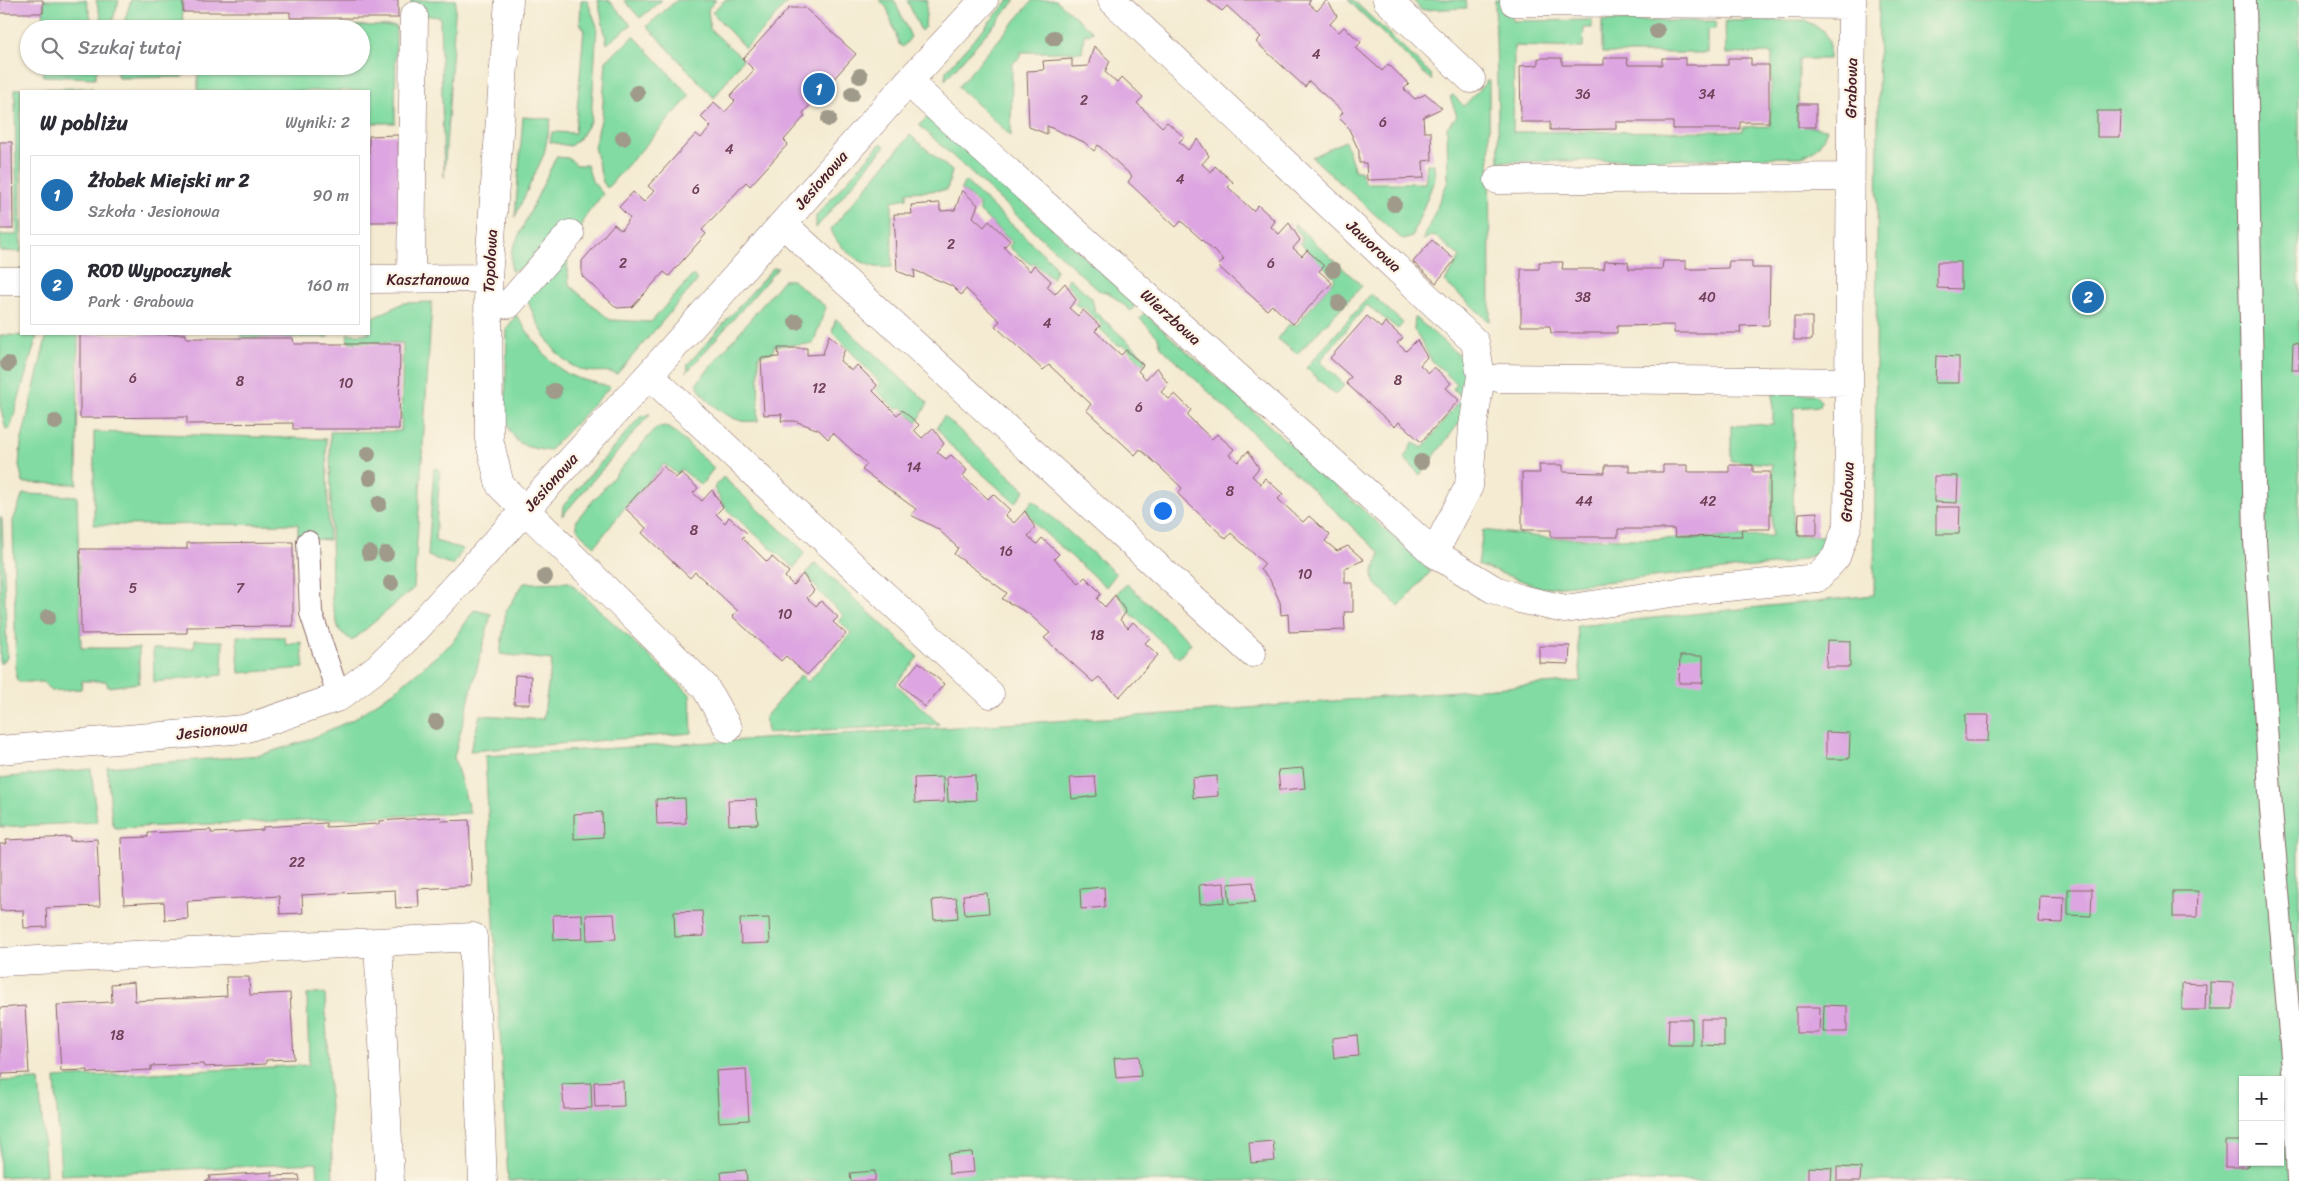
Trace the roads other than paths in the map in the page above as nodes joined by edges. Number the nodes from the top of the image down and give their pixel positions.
1 (509, 0) edge
2 (984, 0) edge
3 (1112, 0) edge
4 (1387, 0) edge
5 (2245, 0) edge
6 (1514, 2) dead end
7 (1852, 2) edge
8 (414, 16) dead end
9 (1471, 79) dead end
10 (908, 82) junction
11 (1850, 178) junction
12 (1498, 180) dead end
13 (783, 224) junction
14 (570, 234) dead end
15 (370, 279) edge
16 (410, 279) junction
17 (0, 281) edge
18 (20, 281) edge
19 (488, 291) junction
20 (649, 375) junction
21 (1499, 378) dead end
22 (1849, 382) junction
23 (524, 511) junction
24 (308, 542) dead end
25 (1434, 552) junction
26 (1252, 653) dead end
27 (990, 694) dead end
28 (339, 696) junction
29 (728, 728) dead end
30 (0, 750) edge
31 (378, 942) junction
32 (0, 962) edge
33 (390, 1181) edge
34 (483, 1181) edge
35 (2298, 1181) edge

1 - 19 street, Topolowa
2 - 10 street, Jesionowa
3 - 25 street, Jaworowa
4 - 9 street
5 - 35 lane
6 - 7 street
7 - 11 street, Grabowa
8 - 16 street
10 - 13 street, Jesionowa
10 - 25 street, Wierzbowa
11 - 12 street
11 - 22 street, Grabowa
13 - 20 street, Jesionowa
13 - 26 street
14 - 19 street, Kasztanowa
15 - 16 street, Kasztanowa
16 - 19 street, Kasztanowa
17 - 18 street
19 - 23 street, Topolowa
20 - 23 street, Jesionowa
20 - 27 street
21 - 22 street
22 - 25 street, Grabowa
23 - 28 street, Jesionowa
23 - 29 street, Topolowa
24 - 28 lane
28 - 30 street, Jesionowa
31 - 32 street
31 - 33 street
31 - 34 street

